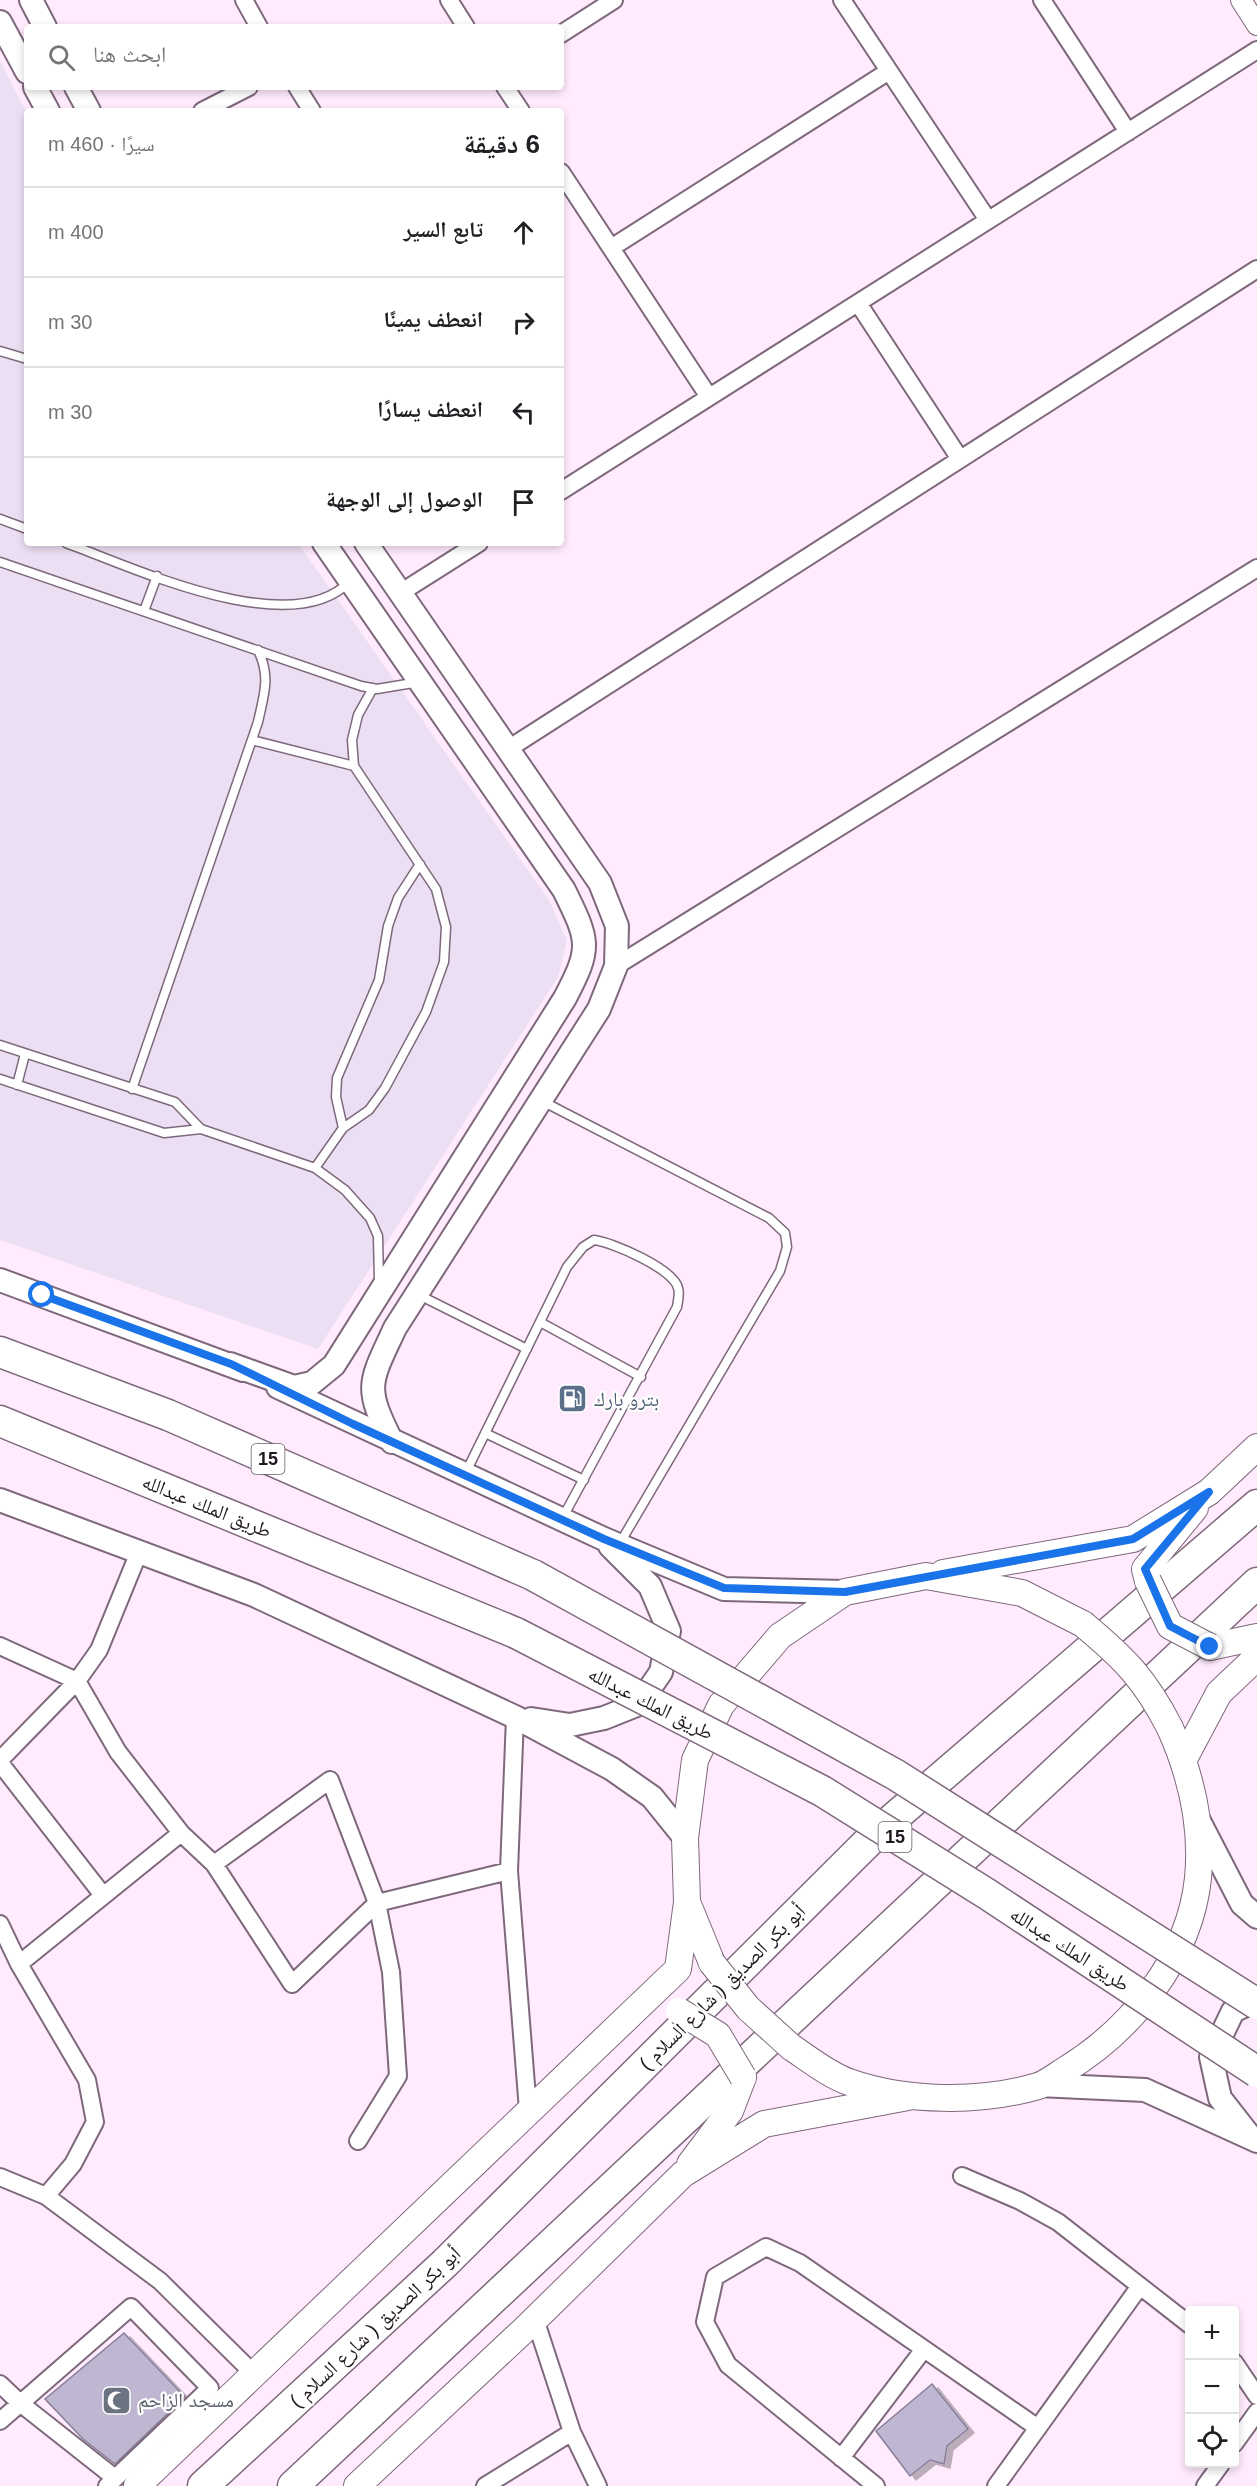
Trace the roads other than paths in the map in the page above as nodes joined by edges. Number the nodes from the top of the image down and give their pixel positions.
1 (31, 0) edge
2 (244, 0) edge
3 (448, 0) edge
4 (614, 0) edge
5 (842, 0) edge
6 (1042, 0) edge
7 (1241, 0) edge
8 (0, 22) edge
9 (43, 24) edge
10 (257, 24) edge
11 (464, 24) edge
12 (1257, 25) edge
13 (564, 31) edge
14 (1257, 50) edge
15 (24, 66) edge
16 (889, 70) junction
17 (37, 90) edge
18 (78, 90) edge
19 (243, 90) edge
20 (299, 90) edge
21 (508, 90) edge
22 (46, 108) edge
23 (87, 108) edge
24 (208, 108) edge
25 (310, 108) edge
26 (519, 108) edge
27 (1128, 132) junction
28 (564, 177) edge
29 (988, 220) junction
30 (611, 248) junction
31 (1257, 269) edge
32 (858, 303) junction
33 (0, 351) edge
34 (24, 358) edge
35 (709, 397) junction
36 (960, 459) junction
37 (564, 489) edge
38 (0, 519) edge
39 (24, 528) edge
40 (74, 546) edge
41 (326, 546) edge
42 (368, 546) edge
43 (474, 546) edge
44 (0, 562) edge
45 (1257, 568) edge
46 (157, 576) junction
47 (350, 581) junction
48 (400, 593) junction
49 (144, 611) junction
50 (258, 650) junction
51 (419, 681) junction
52 (373, 688) junction
53 (252, 740) junction
54 (508, 749) junction
55 (354, 766) junction
56 (420, 864) junction
57 (616, 966) junction
58 (0, 1045) edge
59 (25, 1054) junction
60 (0, 1079) edge
61 (17, 1085) junction
62 (132, 1089) junction
63 (540, 1101) junction
64 (343, 1128) junction
65 (201, 1129) junction
66 (315, 1168) junction
67 (0, 1280) edge
68 (378, 1294) junction
69 (416, 1294) junction
70 (540, 1322) junction
71 (527, 1349) junction
72 (0, 1352) edge
73 (231, 1364) junction
74 (641, 1377) junction
75 (0, 1421) edge
76 (485, 1433) junction
77 (392, 1442) junction
78 (1257, 1448) edge
79 (465, 1475) junction
80 (584, 1480) junction
81 (1209, 1492) junction
82 (0, 1500) edge
83 (1257, 1505) edge
84 (562, 1520) junction
85 (612, 1546) junction
86 (139, 1552) junction
87 (926, 1576) junction
88 (1257, 1583) edge
89 (845, 1592) junction
90 (1257, 1637) edge
91 (0, 1646) edge
92 (1257, 1658) edge
93 (77, 1681) junction
94 (515, 1717) junction
95 (1184, 1759) junction
96 (0, 1761) edge
97 (1197, 1818) junction
98 (181, 1833) junction
99 (685, 1838) junction
100 (214, 1864) junction
101 (509, 1871) junction
102 (102, 1894) junction
103 (687, 1902) junction
104 (377, 1903) junction
105 (1257, 1917) edge
106 (0, 1924) edge
107 (5, 1946) edge
108 (19, 1964) junction
109 (1257, 2002) edge
110 (623, 2022) junction
111 (1257, 2072) edge
112 (1039, 2085) junction
113 (908, 2097) junction
114 (528, 2110) junction
115 (1253, 2139) edge
116 (357, 2142) dead end
117 (682, 2174) junction
118 (962, 2176) dead end
119 (0, 2177) edge
120 (46, 2196) junction
121 (1140, 2286) junction
122 (536, 2319) junction
123 (1185, 2321) edge
124 (924, 2349) junction
125 (1239, 2369) edge
126 (254, 2374) junction
127 (0, 2384) edge
128 (1257, 2396) edge
129 (20, 2403) junction
130 (1257, 2412) edge
131 (0, 2421) edge
132 (1038, 2428) junction
133 (572, 2432) junction
134 (1239, 2437) edge
135 (842, 2457) junction
136 (1218, 2468) edge
137 (120, 2483) edge
138 (203, 2486) edge
139 (292, 2486) edge
140 (357, 2486) edge
141 (485, 2486) edge
142 (598, 2486) edge
143 (876, 2486) edge
144 (996, 2486) edge
145 (1205, 2486) edge

1 - 9 main road
2 - 10 street
3 - 11 street
4 - 13 street
5 - 16 street
6 - 27 street
7 - 12 street
8 - 15 main road
14 - 27 street
16 - 29 street
16 - 30 street
17 - 22 main road
18 - 23 main road
19 - 24 street
20 - 25 street
21 - 26 street
27 - 29 street
28 - 30 street
29 - 32 street
30 - 35 street
31 - 36 street
32 - 35 street
32 - 36 street
33 - 34 lane
35 - 37 street
36 - 54 street
38 - 39 lane
40 - 46 lane
41 - 47 main road
42 - 48 main road
43 - 48 street
44 - 49 lane
45 - 57 street
46 - 47 lane
46 - 49 lane
47 - 51 main road
48 - 54 main road
49 - 50 lane
50 - 52 lane
50 - 53 lane
51 - 52 lane
51 - 68 main road
52 - 55 lane
53 - 55 lane
53 - 62 lane
54 - 57 main road
55 - 56 lane
56 - 64 lane
56 - 64 lane
57 - 63 main road
58 - 59 lane
59 - 61 lane
59 - 62 lane
60 - 61 lane
61 - 65 lane
62 - 65 lane
63 - 69 main road
63 - 85 lane
64 - 66 lane
65 - 66 lane
66 - 68 lane
67 - 73 main road
68 - 73 main road
69 - 71 lane
69 - 77 main road
70 - 71 lane
70 - 74 lane
70 - 74 lane
71 - 76 lane
72 - 109 highway, 15, bridge
73 - 77 main road
74 - 80 lane
75 - 111 highway, طريق الملك عبدالله / 15, bridge
76 - 79 lane
76 - 80 lane
77 - 79 main road
78 - 81 main road
79 - 84 main road
80 - 84 lane
81 - 87 main road
81 - 90 main road, bridge
82 - 86 main road
83 - 138 highway, ( شارع السلام ) أبو بكر الصديق
84 - 85 main road
85 - 89 main road
85 - 94 main road
86 - 93 street
86 - 94 main road
87 - 89 main road
87 - 95 main road, bridge
88 - 139 highway
89 - 99 main road
91 - 93 street
92 - 95 main road
93 - 96 street
93 - 98 street
94 - 99 main road
94 - 101 street
95 - 97 main road
96 - 102 street
97 - 105 main road
97 - 112 main road
98 - 100 street
98 - 102 street
99 - 103 main road
100 - 104 street
100 - 104 street
101 - 104 street
101 - 114 street
102 - 108 street
103 - 110 main road
103 - 113 main road, bridge
104 - 116 street
106 - 107 street
107 - 108 street
108 - 120 street
109 - 115 main road
110 - 114 main road
110 - 117 main road, bridge
112 - 113 main road
112 - 115 main road
113 - 117 main road
114 - 126 main road
117 - 122 main road
118 - 121 street
119 - 120 street
120 - 126 street
121 - 123 street
121 - 132 street
122 - 133 street
122 - 140 main road
124 - 132 street
124 - 135 street
124 - 135 street
125 - 128 street
126 - 137 main road
127 - 129 street
129 - 131 street
129 - 137 street
129 - 137 street
130 - 134 street
132 - 144 street
133 - 141 street
133 - 142 street
135 - 143 street
136 - 145 street

